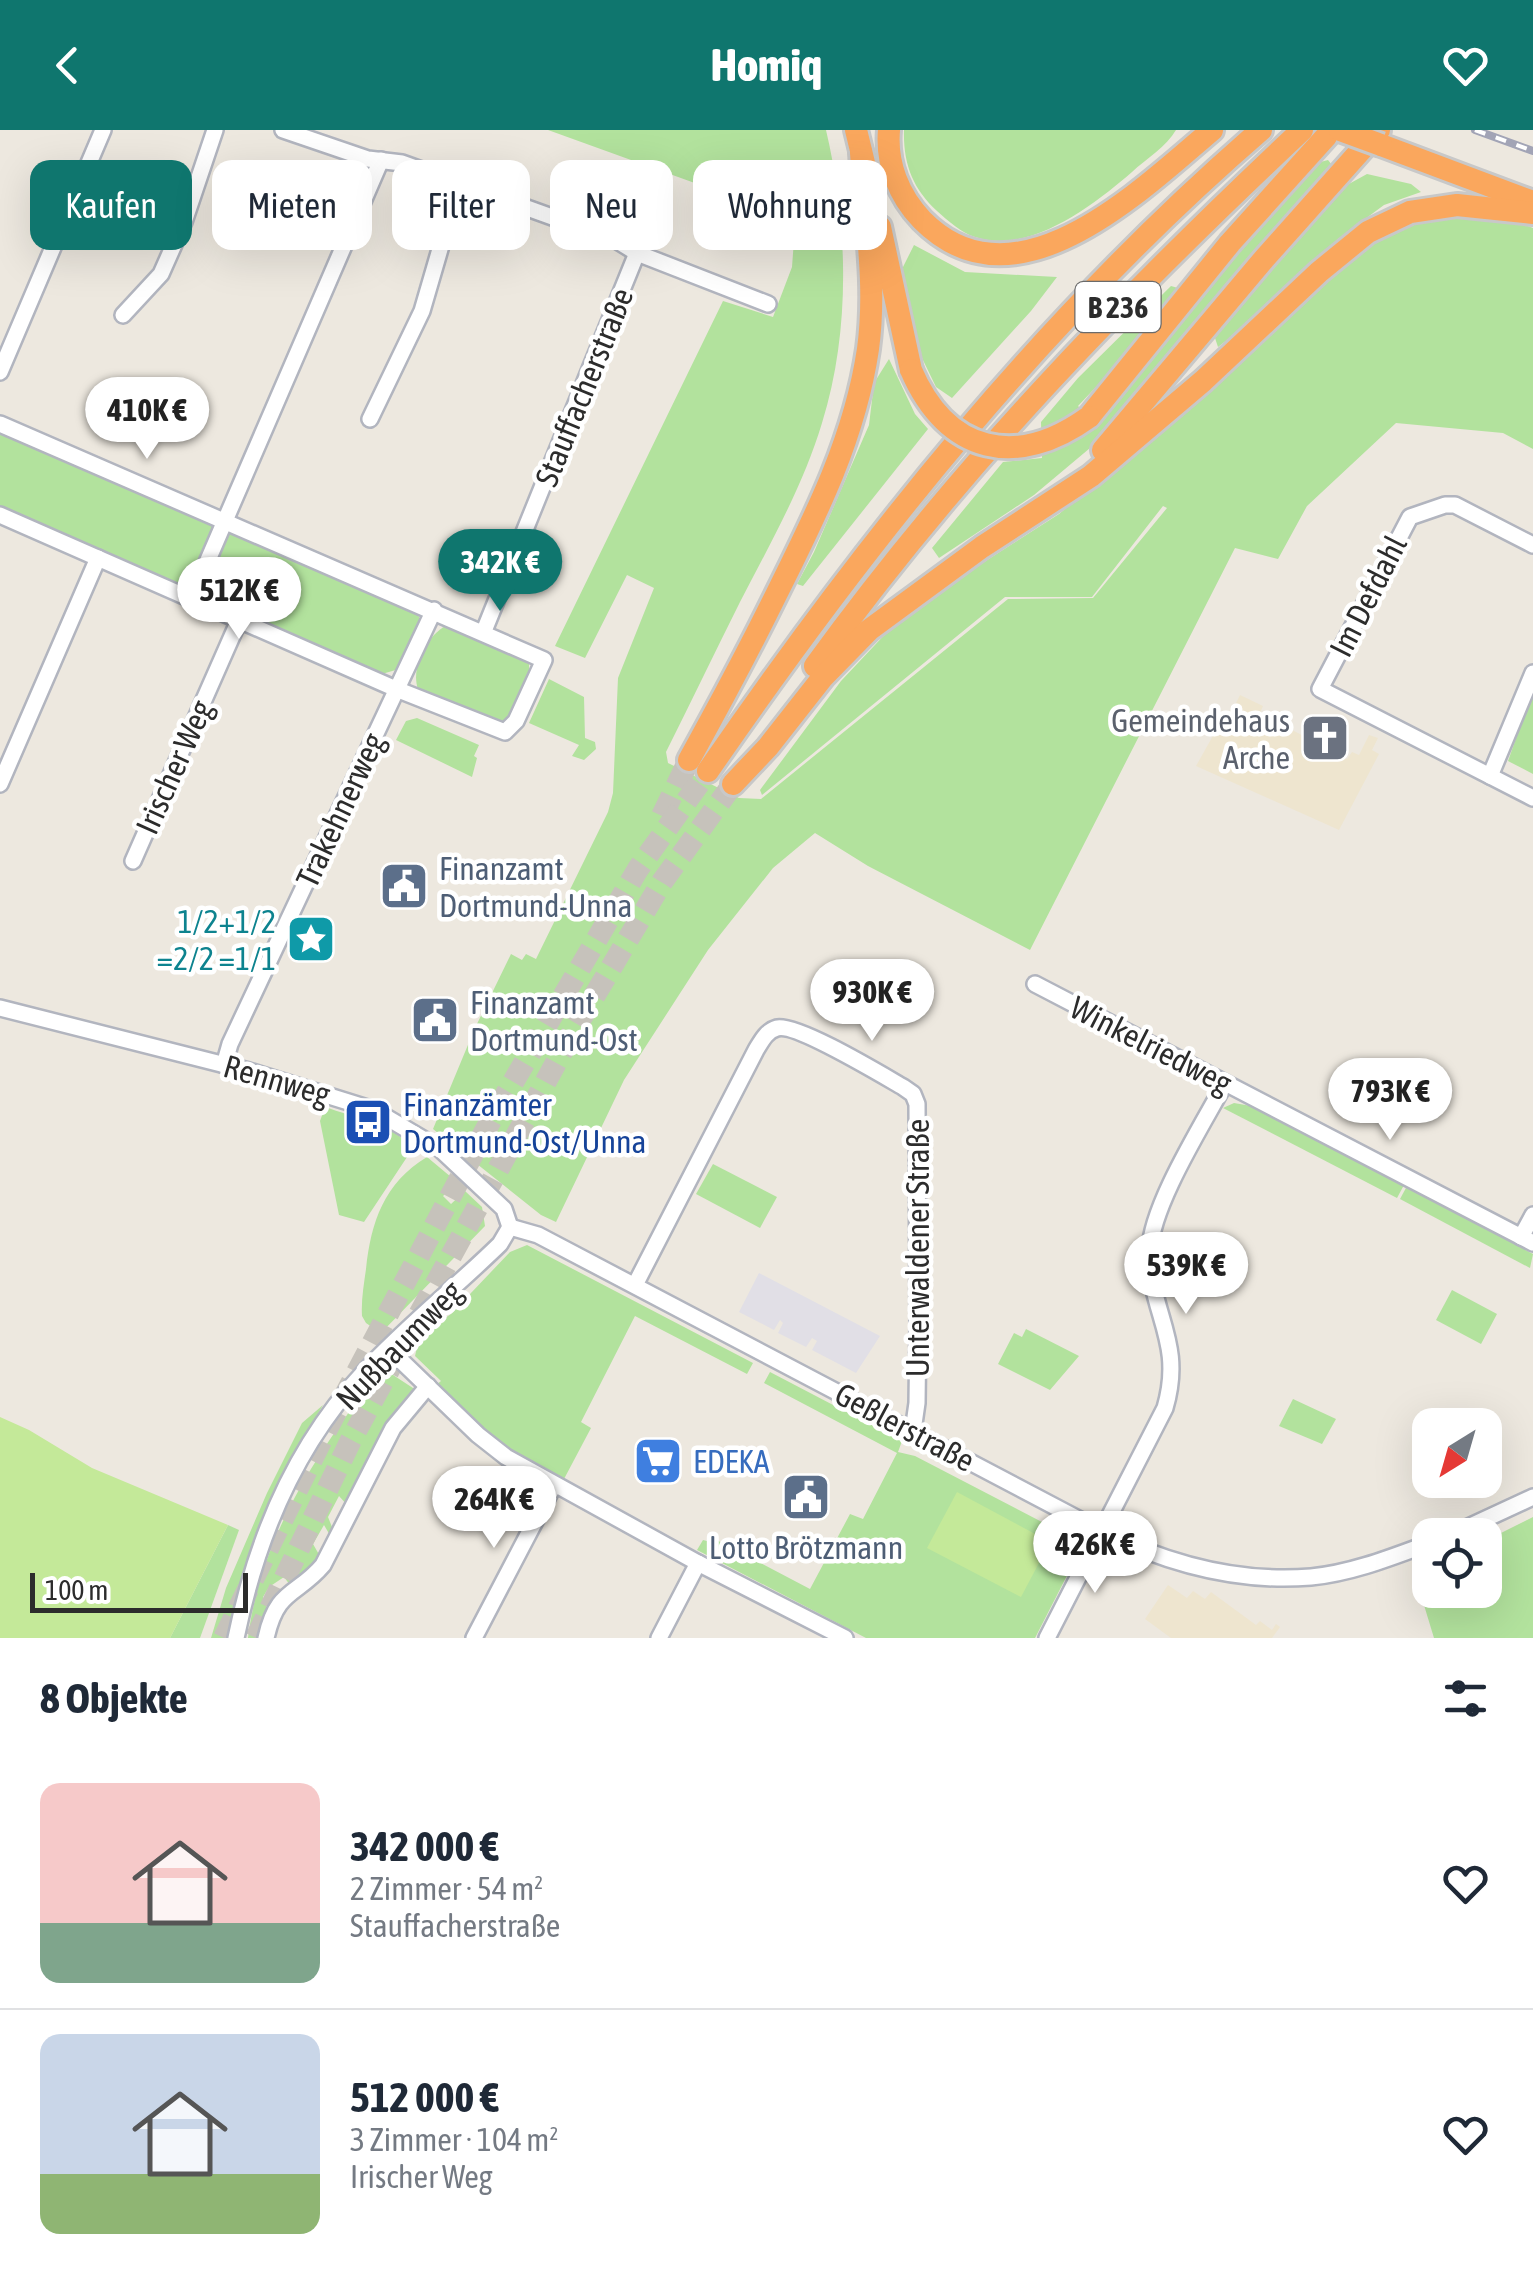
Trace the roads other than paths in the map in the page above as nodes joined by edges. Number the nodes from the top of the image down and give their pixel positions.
1 (102, 130) edge
2 (215, 130) edge
3 (284, 130) edge
4 (889, 130) edge
5 (1212, 130) edge
6 (1242, 130) edge
7 (1261, 130) edge
8 (1302, 130) edge
9 (1332, 130) edge
10 (1340, 130) edge
11 (1379, 130) edge
12 (858, 141) edge
13 (382, 160) junction
14 (392, 162) edge
15 (1204, 179) junction
16 (1533, 202) edge
17 (530, 209) edge
18 (1533, 213) edge
19 (440, 250) edge
20 (637, 253) junction
21 (768, 304) dead end
22 (123, 314) dead end
23 (0, 372) edge
24 (370, 418) dead end
25 (0, 424) edge
26 (1042, 508) junction
27 (0, 515) edge
28 (226, 520) junction
29 (1533, 545) edge
30 (98, 558) junction
31 (192, 598) junction
32 (434, 610) junction
33 (240, 618) junction
34 (484, 632) junction
35 (1533, 672) edge
36 (396, 689) junction
37 (1493, 769) junction
38 (0, 784) edge
39 (1533, 798) edge
40 (133, 862) dead end
41 (1035, 984) dead end
42 (0, 1008) edge
43 (224, 1065) junction
44 (1225, 1083) junction
45 (1533, 1215) edge
46 (510, 1227) junction
47 (1527, 1240) edge
48 (635, 1285) junction
49 (389, 1349) junction
50 (428, 1386) junction
51 (913, 1431) junction
52 (554, 1485) junction
53 (1533, 1497) edge
54 (1488, 1518) edge
55 (1103, 1532) junction
56 (1412, 1549) edge
57 (698, 1563) junction
58 (236, 1638) edge
59 (266, 1638) edge
60 (474, 1638) edge
61 (659, 1638) edge
62 (844, 1638) edge
63 (1047, 1638) edge

1 - 23 street
2 - 22 street
3 - 13 street
4 - 5 highway
6 - 15 highway
7 - 15 highway, B 236
8 - 26 highway, B 236
9 - 12 highway, bridge
10 - 16 highway, bridge
11 - 26 highway
12 - 15 highway, B 236
13 - 14 street
13 - 28 street
17 - 20 street
18 - 26 highway
19 - 24 street
20 - 21 street
20 - 34 street, Stauffacherstraße
25 - 28 street
27 - 30 street
28 - 31 street
28 - 32 street
29 - 37 street, Im Defdahl
30 - 31 street
30 - 38 street
31 - 33 street
32 - 34 street
32 - 36 street, Trakehnerweg
33 - 36 street
33 - 40 street, Irischer Weg
34 - 36 street
35 - 37 street
36 - 43 street, Trakehnerweg
37 - 39 street
41 - 44 street, Winkelriedweg
42 - 43 street, Rennweg
43 - 46 street, Rennweg
44 - 47 street, Winkelriedweg
44 - 55 street
45 - 47 street
46 - 48 street, Geßlerstraße
46 - 49 street, Nußbaumweg
48 - 51 street, Geßlerstraße
48 - 51 street, Unterwaldener Straße
49 - 50 street
49 - 58 street, Nußbaumweg
50 - 52 street
50 - 59 street, Nußbaumweg
51 - 55 street, Geßlerstraße
52 - 57 street
52 - 60 street
53 - 54 street
55 - 56 street, Geßlerstraße
55 - 63 street
57 - 61 street
57 - 62 street

